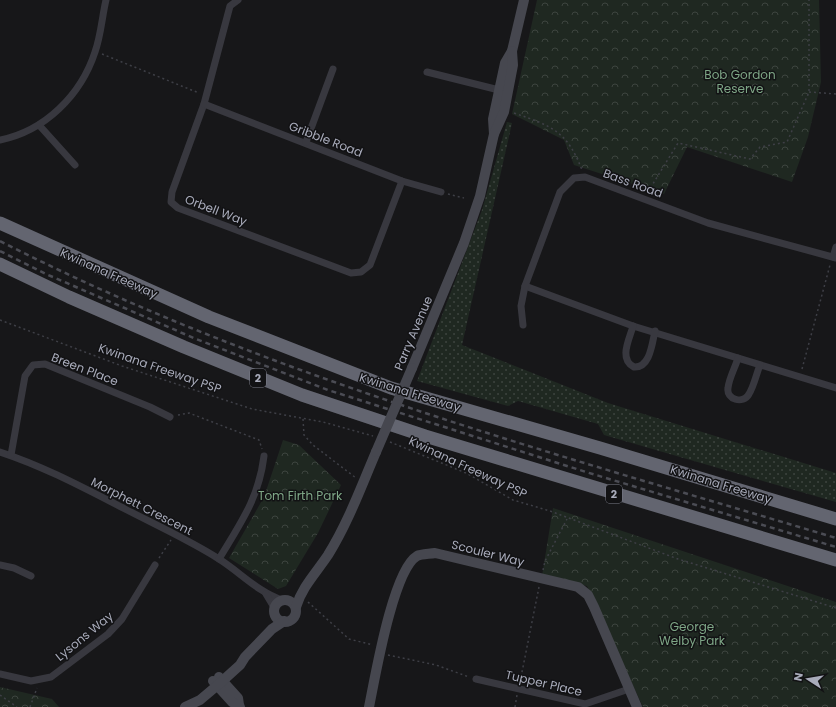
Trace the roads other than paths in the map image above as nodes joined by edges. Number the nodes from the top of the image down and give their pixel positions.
1 (106, 0) edge
2 (238, 0) edge
3 (524, 0) edge
4 (333, 69) dead end
5 (427, 72) dead end
6 (504, 91) junction
7 (204, 104) junction
8 (39, 125) junction
9 (494, 134) junction
10 (0, 140) edge
11 (306, 142) junction
12 (75, 165) dead end
13 (402, 181) junction
14 (441, 192) road end
15 (0, 223) edge
16 (836, 247) edge
17 (834, 258) edge
18 (0, 264) edge
19 (524, 286) junction
20 (523, 325) dead end
21 (633, 326) junction
22 (655, 331) junction
23 (738, 358) junction
24 (760, 365) junction
25 (836, 388) edge
26 (170, 417) road end
27 (0, 452) edge
28 (11, 456) junction
29 (264, 456) road end
30 (836, 519) edge
31 (219, 559) junction
32 (836, 560) edge
33 (0, 565) edge
34 (155, 566) road end
35 (31, 576) dead end
36 (266, 594) junction
37 (299, 595) junction
38 (285, 600) junction
39 (296, 607) junction
40 (278, 615) junction
41 (0, 674) edge
42 (476, 679) road end
43 (218, 681) junction
44 (629, 689) junction
45 (188, 705) edge
46 (239, 706) edge
47 (369, 707) edge
48 (637, 707) edge

1 - 8 street
2 - 7 street, Orbell Way
3 - 6 main road, Parry Avenue
4 - 11 street
5 - 6 street
6 - 9 main road, Parry Avenue
6 - 9 main road, Parry Avenue
7 - 11 street, Gribble Road
7 - 13 street, Orbell Way
8 - 10 street
8 - 12 street
9 - 37 main road, Parry Avenue, bridge
11 - 13 street, Gribble Road
13 - 14 street, Gribble Road
15 - 30 highway, Kwinana Freeway
16 - 17 street
17 - 19 street, Bass Road
18 - 32 highway, 2
19 - 20 street, Bass Road
19 - 21 street
21 - 22 street
21 - 22 street
22 - 23 street
23 - 24 street
23 - 24 street
24 - 25 street
26 - 28 street, Breen Place
27 - 28 street, Morphett Crescent
28 - 31 street, Morphett Crescent
29 - 31 street
31 - 36 street, Morphett Crescent
33 - 35 street
34 - 41 street, Lysons Way
36 - 38 street, Morphett Crescent
36 - 40 street, Morphett Crescent
37 - 38 main road, Parry Avenue
37 - 39 main road, Parry Avenue
38 - 39 main road
38 - 40 main road, Parry Avenue
39 - 40 main road, Parry Avenue
40 - 43 main road, Parry Avenue
42 - 44 street, Tupper Place
43 - 45 main road, Parry Avenue
43 - 46 main road
44 - 47 main road, Scouler Way
44 - 48 main road, Scouler Way

